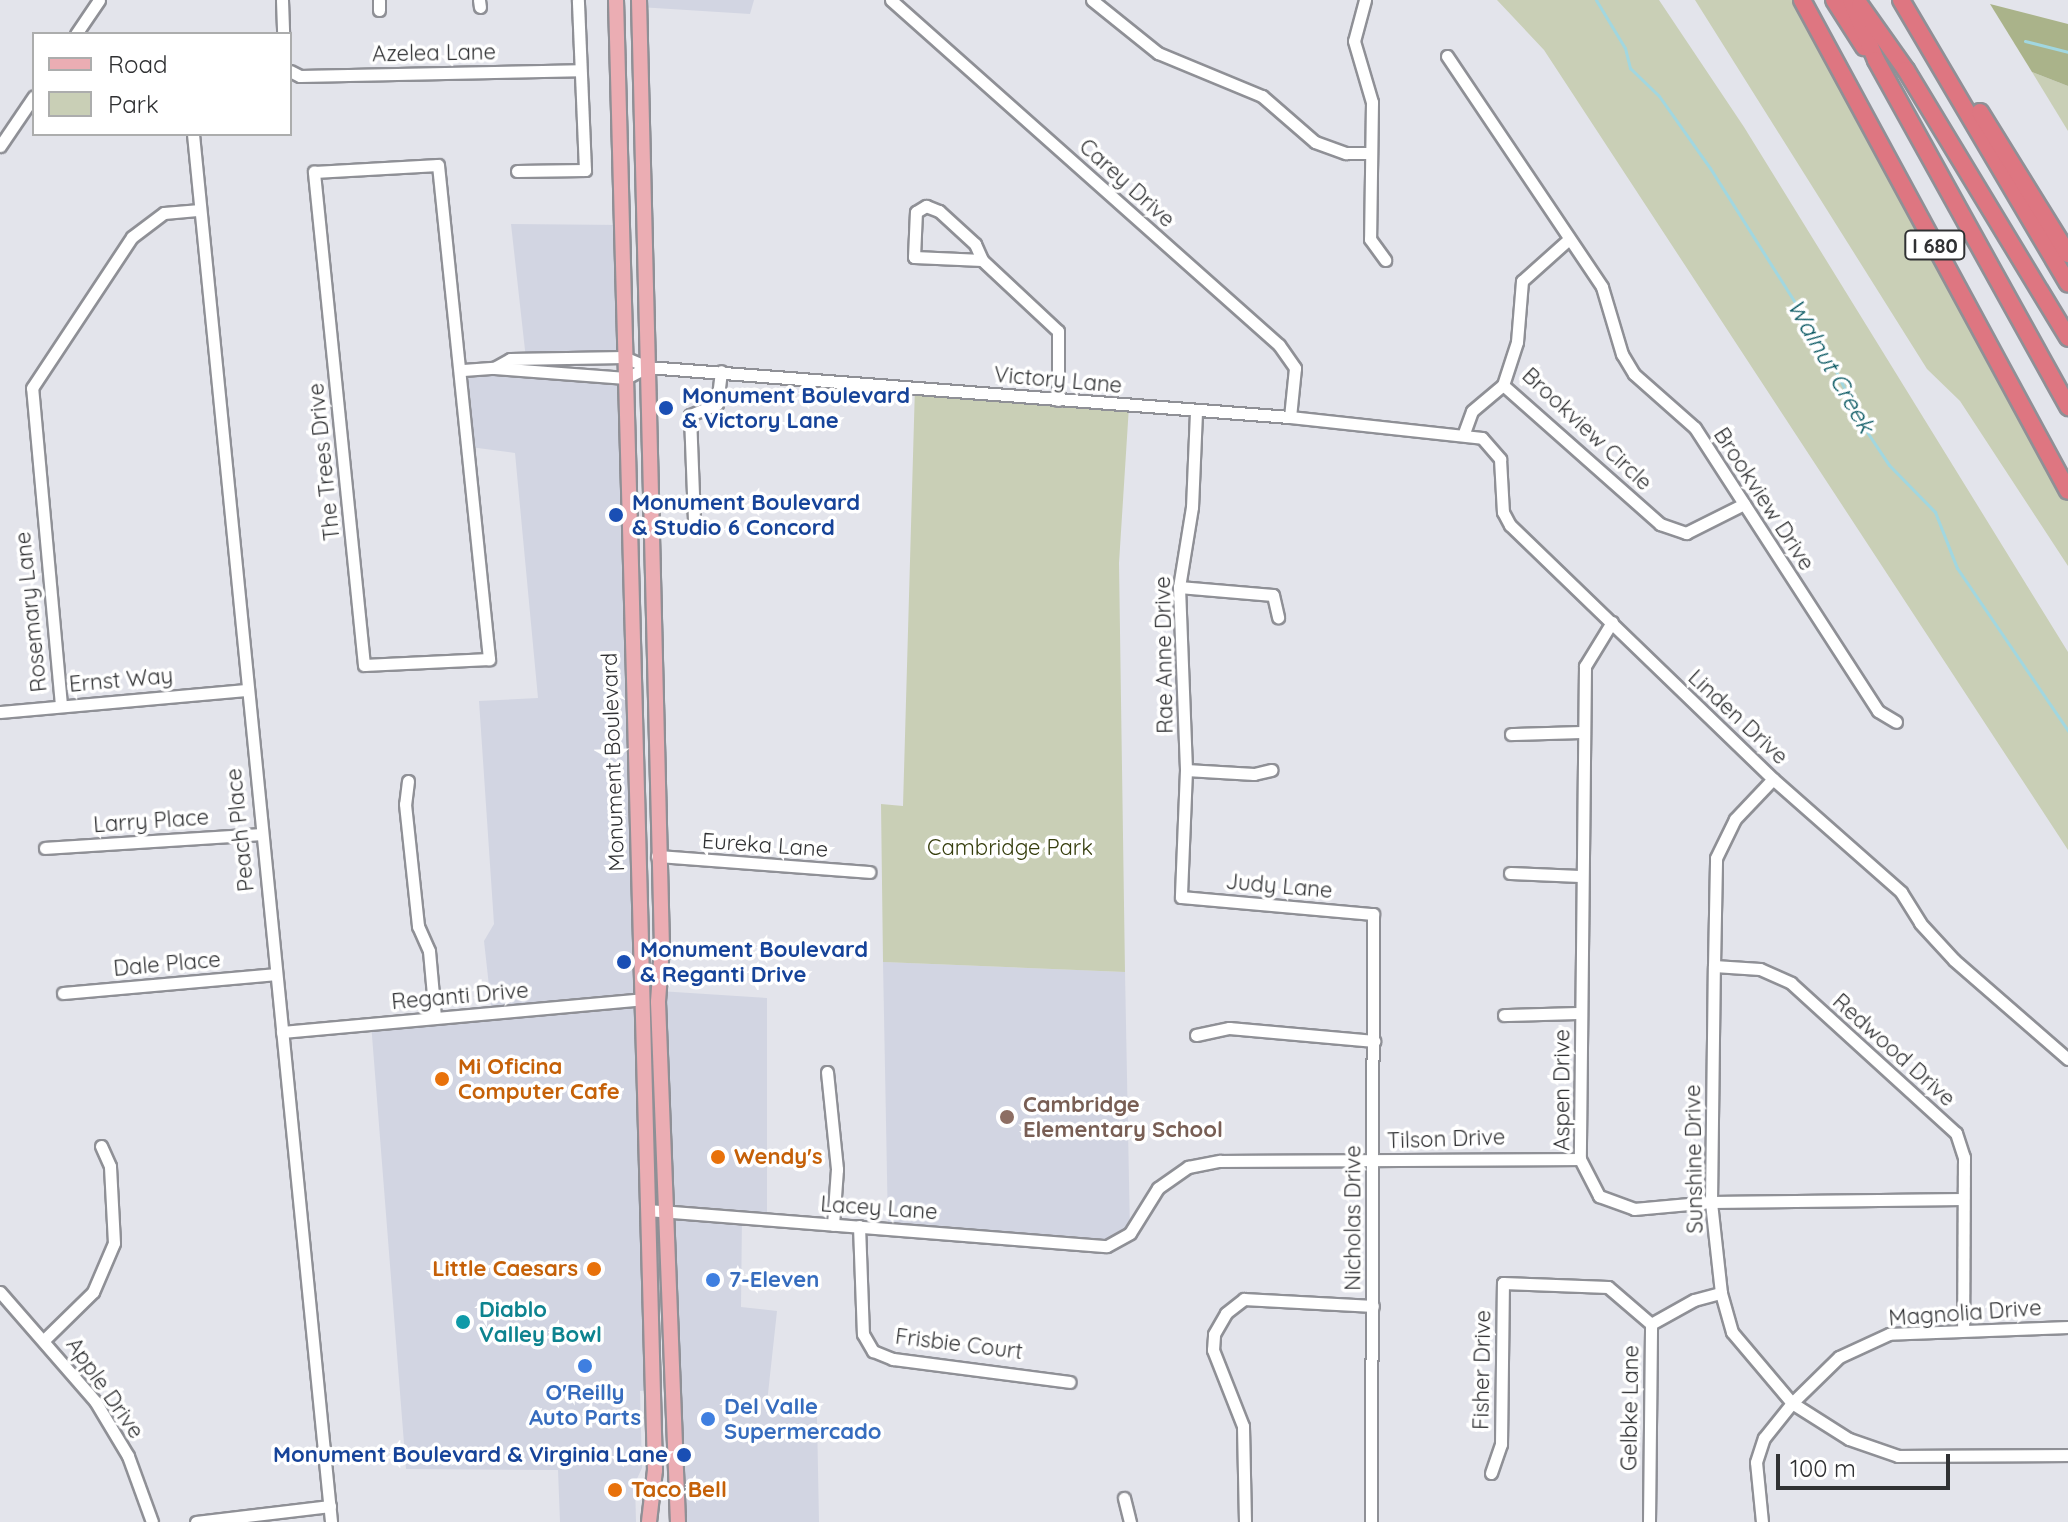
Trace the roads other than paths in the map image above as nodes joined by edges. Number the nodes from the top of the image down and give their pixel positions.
1 (99, 0) edge
2 (282, 0) edge
3 (578, 0) edge
4 (616, 0) edge
5 (639, 0) edge
6 (891, 0) edge
7 (1092, 0) edge
8 (1365, 0) edge
9 (1802, 0) edge
10 (1834, 0) edge
11 (1851, 0) edge
12 (1857, 0) edge
13 (1901, 0) edge
14 (1919, 31) junction
15 (77, 32) edge
16 (283, 32) edge
17 (1447, 56) dead end
18 (1876, 60) junction
19 (579, 70) junction
20 (292, 72) edge
21 (32, 99) edge
22 (193, 136) edge
23 (0, 146) edge
24 (1368, 153) junction
25 (517, 171) dead end
26 (200, 210) junction
27 (1569, 239) junction
28 (2068, 254) edge
29 (982, 260) junction
30 (1385, 260) dead end
31 (2068, 284) edge
32 (2068, 338) edge
33 (624, 357) junction
34 (647, 367) junction
35 (494, 368) junction
36 (463, 370) junction
37 (721, 371) junction
38 (626, 378) junction
39 (1503, 385) junction
40 (1058, 400) junction
41 (2068, 407) edge
42 (1196, 412) junction
43 (1290, 417) junction
44 (1464, 433) junction
45 (2068, 491) edge
46 (1744, 504) junction
47 (694, 520) dead end
48 (1179, 587) junction
49 (1278, 617) dead end
50 (1612, 622) junction
51 (246, 690) junction
52 (61, 705) junction
53 (0, 712) edge
54 (1896, 722) dead end
55 (1584, 732) junction
56 (1511, 734) dead end
57 (1186, 770) junction
58 (1272, 770) dead end
59 (1773, 779) junction
60 (408, 781) dead end
61 (261, 834) junction
62 (45, 848) dead end
63 (657, 856) junction
64 (869, 872) dead end
65 (1510, 873) dead end
66 (1580, 876) junction
67 (1181, 897) joint
68 (1373, 914) joint
69 (1714, 966) junction
70 (274, 974) junction
71 (63, 993) dead end
72 (642, 999) junction
73 (1581, 1013) junction
74 (1504, 1015) dead end
75 (435, 1017) junction
76 (282, 1032) junction
77 (1196, 1035) dead end
78 (1374, 1041) junction
79 (2068, 1059) edge
80 (827, 1072) dead end
81 (101, 1146) dead end
82 (1580, 1159) junction
83 (1373, 1161) junction
84 (1963, 1199) junction
85 (1711, 1202) junction
86 (647, 1210) junction
87 (669, 1210) junction
88 (833, 1225) junction
89 (859, 1226) junction
90 (1107, 1246) joint
91 (0, 1292) edge
92 (1721, 1293) junction
93 (1373, 1306) junction
94 (1651, 1324) junction
95 (2068, 1327) edge
96 (1963, 1328) junction
97 (45, 1339) junction
98 (1070, 1382) dead end
99 (1792, 1403) junction
100 (2068, 1455) edge
101 (1491, 1473) dead end
102 (1124, 1498) dead end
103 (330, 1506) junction
104 (152, 1522) edge
105 (196, 1522) edge
106 (331, 1522) edge
107 (649, 1522) edge
108 (678, 1522) edge
109 (1130, 1522) edge
110 (1245, 1522) edge
111 (1371, 1522) edge
112 (1649, 1522) edge
113 (1762, 1522) edge

1 - 15 street
2 - 16 street
3 - 19 street
4 - 33 main road, Monument Boulevard
5 - 34 main road, Monument Boulevard
6 - 43 street, Carey Drive
7 - 24 street
8 - 24 street
9 - 45 highway, I 680
10 - 18 highway, I 680
11 - 18 highway, I 680
12 - 32 highway
13 - 14 highway
14 - 28 highway
14 - 31 highway
17 - 27 street, Brookview Drive
18 - 41 highway, I 680
19 - 20 street, Azelea Lane
19 - 25 street
21 - 23 street
22 - 26 street, Peach Place
24 - 30 street
26 - 51 street, Peach Place
26 - 52 street, Rosemary Lane
27 - 39 street, Brookview Circle
27 - 46 street, Brookview Drive
29 - 29 street
29 - 40 street
33 - 34 street
33 - 35 street
33 - 38 main road, Monument Boulevard
34 - 37 street, Victory Lane
34 - 38 street
34 - 63 main road, Monument Boulevard
35 - 36 street
35 - 38 street
36 - 36 street, The Trees Drive
37 - 40 street, Victory Lane
37 - 47 street
38 - 72 main road, Monument Boulevard
39 - 44 street
39 - 46 street, Brookview Circle
40 - 42 street, Victory Lane
42 - 43 street, Victory Lane
42 - 48 street, Rae Anne Drive
43 - 44 street, Victory Lane
44 - 50 street, Linden Drive
46 - 54 street, Brookview Drive
48 - 49 street
48 - 57 street, Rae Anne Drive
50 - 55 street, Aspen Drive
50 - 59 street, Linden Drive
51 - 52 street, Ernst Way
51 - 61 street, Peach Place
52 - 53 street, Ernst Way
55 - 56 street
55 - 66 street, Aspen Drive
57 - 58 street
57 - 67 street, Rae Anne Drive
59 - 69 street, Sunshine Drive
59 - 79 street, Linden Drive
60 - 75 street
61 - 62 street, Larry Place
61 - 70 street, Peach Place
63 - 64 street, Eureka Lane
63 - 87 main road, Monument Boulevard
65 - 66 street
66 - 73 street, Aspen Drive
67 - 68 street, Judy Lane
68 - 78 street, Nicholas Drive
69 - 84 street, Redwood Drive
69 - 85 street, Sunshine Drive
70 - 71 street, Dale Place
70 - 76 street, Peach Place
72 - 75 street, Reganti Drive
72 - 86 main road, Monument Boulevard
73 - 74 street
73 - 82 street, Aspen Drive
75 - 76 street, Reganti Drive
76 - 103 street, Peach Place
77 - 78 street
78 - 83 street, Nicholas Drive
80 - 88 street
81 - 97 street
82 - 83 street, Tilson Drive
82 - 85 street, Aspen Drive
83 - 90 street, Tilson Drive
83 - 93 street, Nicholas Drive
84 - 85 street, Aspen Drive
84 - 96 street, Redwood Drive
85 - 92 street, Sunshine Drive
86 - 87 street, Lacey Lane
86 - 107 main road, Monument Boulevard
87 - 88 street, Lacey Lane
87 - 108 main road, Monument Boulevard
88 - 89 street, Lacey Lane
89 - 90 street, Lacey Lane
89 - 98 street, Frisbie Court
91 - 97 street, Apple Drive
92 - 94 street, Gelbke Lane
92 - 99 street, Sunshine Drive
93 - 110 street
93 - 111 street, Nicholas Drive
94 - 101 street, Fisher Drive
94 - 112 street, Gelbke Lane
95 - 96 street, Magnolia Drive
96 - 99 street, Magnolia Drive
97 - 104 street, Apple Drive
99 - 100 street, Sunshine Drive
99 - 113 street
102 - 109 street
103 - 105 street
103 - 106 street, Peach Place

